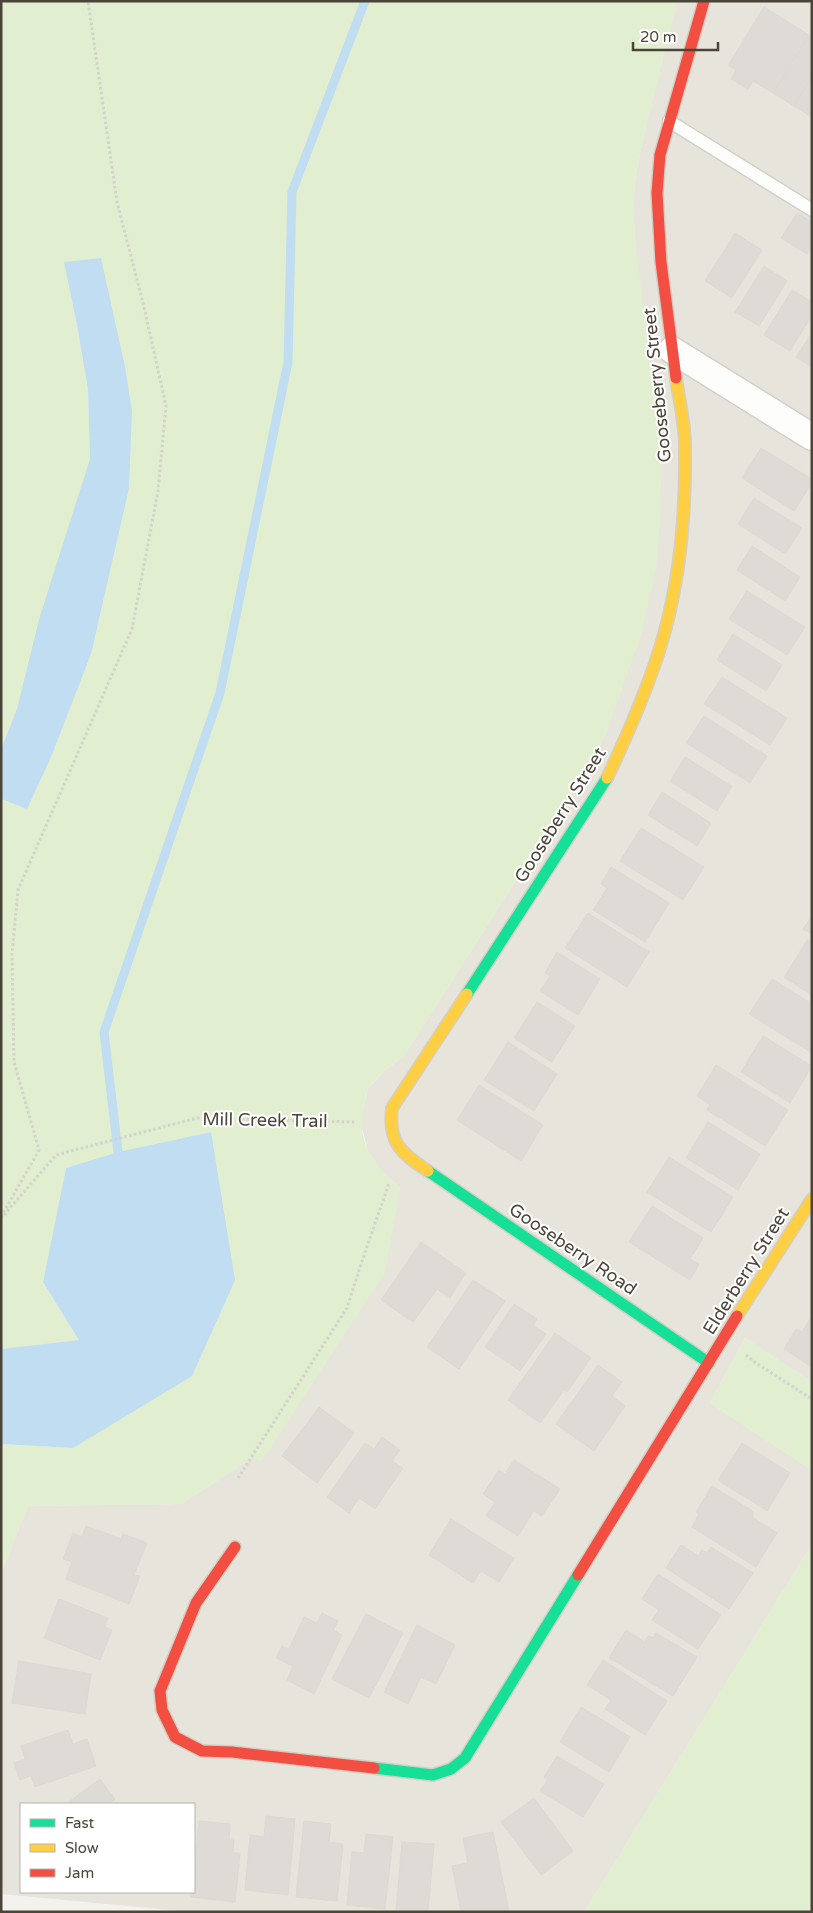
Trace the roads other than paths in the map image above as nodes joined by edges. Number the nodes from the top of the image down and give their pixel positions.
1 (704, 1) edge
2 (669, 121) junction
3 (812, 210) edge
4 (672, 350) junction
5 (812, 437) edge
6 (417, 1164) joint
7 (812, 1199) edge
8 (709, 1362) junction
9 (235, 1547) dead end

1 - 2 street, Gooseberry Street
2 - 3 lane
2 - 4 street, Gooseberry Street
4 - 5 street
4 - 6 street, Gooseberry Street
6 - 8 street, Gooseberry Road
7 - 8 street, Elderberry Street
8 - 9 street, Elderberry Street

